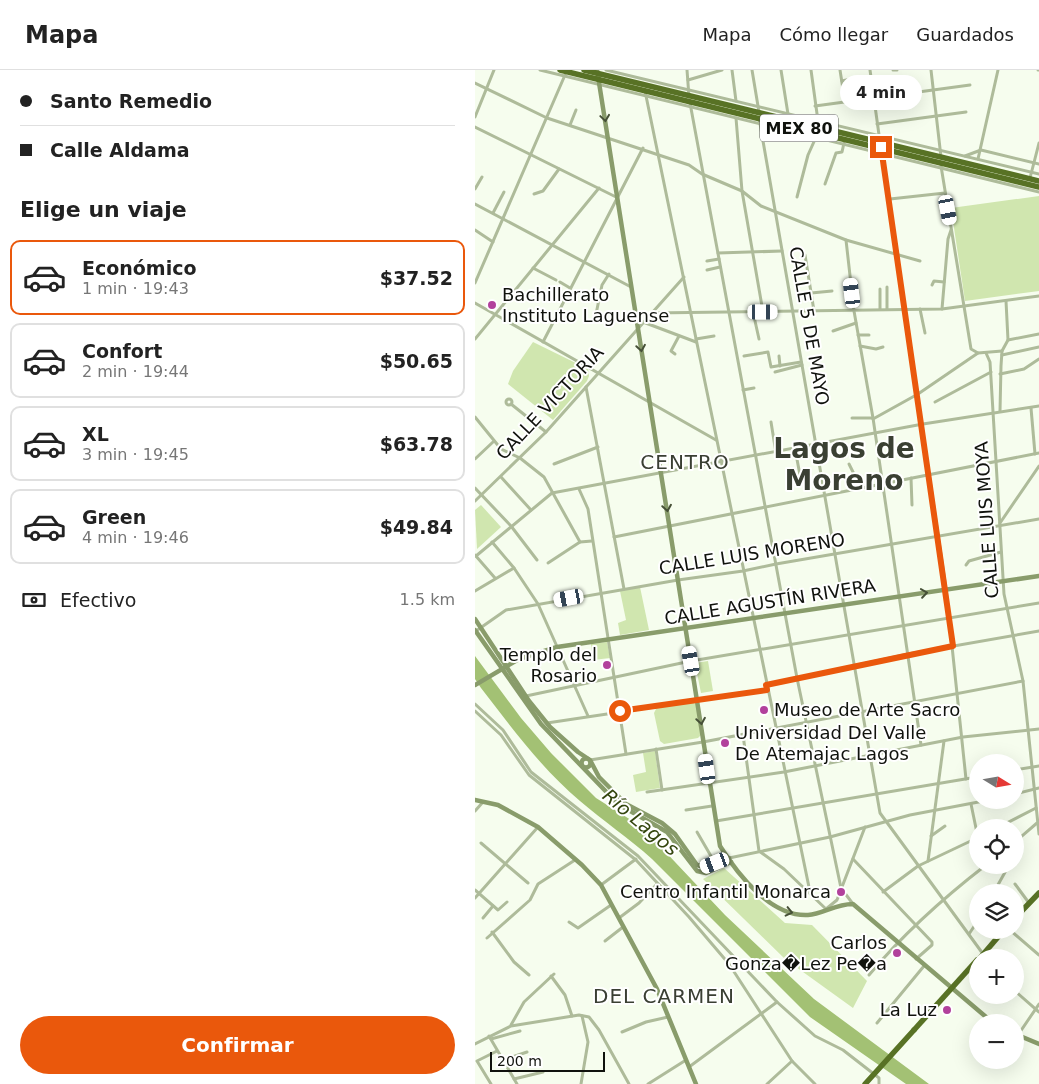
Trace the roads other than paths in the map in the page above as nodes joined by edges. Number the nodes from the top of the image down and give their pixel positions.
1 (494, 70) edge
2 (539, 70) edge
3 (584, 70) edge
4 (606, 70) edge
5 (687, 70) edge
6 (721, 70) edge
7 (732, 70) edge
8 (752, 70) edge
9 (781, 70) edge
10 (811, 70) edge
11 (841, 70) edge
12 (870, 70) edge
13 (893, 70) edge
14 (897, 70) edge
15 (931, 70) edge
16 (998, 70) edge
17 (564, 72) edge
18 (599, 77) edge
19 (855, 78) dead end
20 (687, 80) junction
21 (842, 81) junction
22 (475, 83) edge
23 (969, 85) dead end
24 (644, 87) junction
25 (487, 89) junction
26 (934, 91) junction
27 (690, 98) junction
28 (873, 98) junction
29 (736, 101) junction
30 (845, 102) junction
31 (758, 106) junction
32 (815, 106) junction
33 (576, 110) dead end
34 (966, 112) dead end
35 (788, 114) junction
36 (736, 115) junction
37 (937, 116) junction
38 (475, 117) edge
39 (547, 118) junction
40 (759, 118) junction
41 (877, 124) junction
42 (570, 125) junction
43 (475, 127) edge
44 (818, 129) junction
45 (608, 137) junction
46 (844, 143) junction
47 (1039, 143) edge
48 (881, 144) junction
49 (643, 148) junction
50 (981, 150) junction
51 (659, 153) junction
52 (531, 155) junction
53 (964, 156) junction
54 (941, 159) junction
55 (978, 159) junction
56 (1034, 163) junction
57 (1039, 164) edge
58 (559, 169) junction
59 (702, 174) junction
60 (1039, 174) edge
61 (1030, 175) junction
62 (482, 177) dead end
63 (1039, 181) edge
64 (825, 184) dead end
65 (1039, 187) edge
66 (599, 188) junction
67 (475, 189) edge
68 (742, 191) junction
69 (504, 192) dead end
70 (945, 192) junction
71 (1039, 192) edge
72 (535, 194) dead end
73 (797, 197) dead end
74 (617, 199) junction
75 (890, 199) junction
76 (475, 204) edge
77 (775, 212) junction
78 (493, 213) junction
79 (505, 219) junction
80 (952, 227) junction
81 (475, 230) edge
82 (846, 240) junction
83 (493, 243) junction
84 (552, 244) junction
85 (782, 251) junction
86 (752, 252) junction
87 (718, 253) junction
88 (897, 253) junction
89 (805, 255) dead end
90 (719, 259) junction
91 (585, 261) junction
92 (707, 261) dead end
93 (919, 261) dead end
94 (720, 267) junction
95 (533, 268) junction
96 (707, 270) dead end
97 (609, 274) junction
98 (684, 277) junction
99 (944, 282) junction
100 (475, 283) edge
101 (932, 285) dead end
102 (631, 287) junction
103 (887, 287) dead end
104 (571, 288) junction
105 (880, 289) dead end
106 (832, 291) dead end
107 (811, 293) junction
108 (1039, 296) edge
109 (1006, 301) junction
110 (475, 303) edge
111 (964, 307) junction
112 (942, 308) junction
113 (880, 309) junction
114 (887, 309) junction
115 (904, 309) junction
116 (920, 309) junction
117 (793, 311) junction
118 (814, 311) junction
119 (854, 311) junction
120 (691, 312) junction
121 (729, 312) junction
122 (753, 312) junction
123 (763, 312) junction
124 (652, 313) junction
125 (495, 316) junction
126 (595, 319) dead end
127 (643, 322) junction
128 (856, 323) junction
129 (637, 328) junction
130 (833, 331) dead end
131 (925, 333) dead end
132 (1039, 334) edge
133 (858, 335) junction
134 (869, 335) dead end
135 (679, 336) junction
136 (714, 336) dead end
137 (475, 339) edge
138 (759, 339) dead end
139 (1008, 340) junction
140 (697, 341) junction
141 (543, 342) junction
142 (860, 346) junction
143 (883, 347) dead end
144 (1039, 347) edge
145 (1002, 351) junction
146 (986, 352) junction
147 (978, 353) junction
148 (675, 354) dead end
149 (744, 356) dead end
150 (779, 356) dead end
151 (1002, 356) junction
152 (1039, 359) edge
153 (801, 364) junction
154 (780, 366) junction
155 (599, 371) junction
156 (775, 372) dead end
157 (991, 372) junction
158 (1000, 374) junction
159 (585, 386) junction
160 (754, 388) dead end
161 (743, 390) junction
162 (918, 394) junction
163 (649, 402) junction
164 (935, 402) dead end
165 (511, 404) dead end
166 (1039, 406) edge
167 (1031, 408) junction
168 (1001, 411) junction
169 (993, 412) junction
170 (475, 417) edge
171 (852, 418) dead end
172 (873, 418) junction
173 (771, 422) dead end
174 (923, 424) junction
175 (546, 432) junction
176 (875, 434) junction
177 (716, 440) junction
178 (493, 442) junction
179 (815, 445) junction
180 (597, 447) junction
181 (795, 449) junction
182 (776, 452) junction
183 (1037, 453) edge
184 (756, 456) junction
185 (520, 458) junction
186 (475, 459) edge
187 (996, 461) junction
188 (721, 462) junction
189 (555, 464) dead end
190 (849, 464) dead end
191 (1039, 466) edge
192 (661, 472) junction
193 (929, 475) junction
194 (800, 476) dead end
195 (501, 477) junction
196 (911, 478) junction
197 (604, 483) junction
198 (882, 483) junction
199 (475, 488) edge
200 (861, 488) junction
201 (579, 489) junction
202 (552, 493) junction
203 (482, 495) junction
204 (824, 495) junction
205 (475, 501) edge
206 (912, 504) dead end
207 (765, 506) junction
208 (531, 510) junction
209 (731, 513) junction
210 (1039, 519) edge
211 (669, 524) junction
212 (999, 525) junction
213 (511, 526) junction
214 (613, 537) junction
215 (938, 538) junction
216 (592, 541) junction
217 (492, 542) junction
218 (580, 542) junction
219 (892, 546) junction
220 (1001, 552) junction
221 (834, 554) junction
222 (476, 556) edge
223 (537, 560) dead end
224 (548, 563) dead end
225 (776, 564) junction
226 (966, 565) dead end
227 (513, 568) junction
228 (743, 572) junction
229 (1039, 576) edge
230 (495, 578) junction
231 (678, 580) junction
232 (1003, 582) junction
233 (476, 589) edge
234 (624, 589) junction
235 (946, 590) junction
236 (601, 593) junction
237 (898, 597) junction
238 (1039, 603) edge
239 (538, 604) junction
240 (843, 605) junction
241 (1008, 609) junction
242 (785, 614) junction
243 (475, 619) edge
244 (950, 619) junction
245 (753, 620) junction
246 (903, 625) junction
247 (482, 627) junction
248 (686, 629) junction
249 (475, 631) edge
250 (1039, 631) edge
251 (848, 634) junction
252 (1014, 636) junction
253 (609, 640) junction
254 (791, 645) junction
255 (953, 646) junction
256 (557, 647) junction
257 (758, 650) junction
258 (908, 654) junction
259 (499, 661) junction
260 (691, 661) junction
261 (853, 666) junction
262 (506, 668) junction
263 (497, 673) junction
264 (615, 676) junction
265 (797, 678) junction
266 (511, 679) junction
267 (1023, 681) junction
268 (575, 684) junction
269 (475, 685) edge
270 (766, 685) junction
271 (767, 690) junction
272 (958, 694) junction
273 (524, 696) junction
274 (698, 700) junction
275 (915, 702) junction
276 (475, 704) edge
277 (861, 710) junction
278 (475, 711) edge
279 (620, 711) junction
280 (588, 716) junction
281 (806, 721) junction
282 (547, 723) junction
283 (541, 724) junction
284 (775, 728) junction
285 (1039, 729) edge
286 (1028, 731) junction
287 (743, 735) junction
288 (963, 737) junction
289 (944, 741) junction
290 (703, 742) junction
291 (921, 746) junction
292 (656, 749) junction
293 (626, 754) junction
294 (868, 754) junction
295 (590, 760) junction
296 (582, 766) junction
297 (815, 766) junction
298 (1039, 766) edge
299 (1033, 767) junction
300 (1024, 768) edge
301 (784, 772) junction
302 (748, 778) junction
303 (969, 778) edge
304 (966, 779) junction
305 (709, 783) junction
306 (940, 783) junction
307 (1039, 788) edge
308 (1034, 789) junction
309 (663, 790) junction
310 (647, 792) dead end
311 (1024, 792) edge
312 (875, 794) junction
313 (475, 800) edge
314 (483, 802) junction
315 (823, 802) junction
316 (969, 804) edge
317 (712, 806) junction
318 (792, 808) junction
319 (1036, 808) junction
320 (687, 810) dead end
321 (475, 811) edge
322 (934, 811) junction
323 (753, 816) junction
324 (1015, 819) edge
325 (715, 821) junction
326 (1038, 822) edge
327 (887, 823) junction
328 (945, 826) dead end
329 (538, 827) junction
330 (865, 827) junction
331 (697, 832) dead end
332 (1039, 834) edge
333 (1024, 835) edge
334 (930, 836) junction
335 (830, 837) junction
336 (969, 842) edge
337 (481, 843) dead end
338 (799, 843) junction
339 (759, 851) junction
340 (637, 858) junction
341 (853, 859) junction
342 (576, 860) junction
343 (730, 860) junction
344 (928, 861) junction
345 (715, 863) junction
346 (506, 864) junction
347 (918, 866) junction
348 (974, 874) edge
349 (528, 883) dead end
350 (657, 884) junction
351 (601, 885) junction
352 (841, 888) junction
353 (475, 890) edge
354 (810, 892) junction
355 (883, 892) junction
356 (479, 893) junction
357 (1039, 893) edge
358 (1024, 897) edge
359 (475, 898) edge
360 (941, 899) junction
361 (507, 902) dead end
362 (611, 904) junction
363 (853, 904) junction
364 (1029, 904) junction
365 (493, 906) junction
366 (826, 908) junction
367 (1024, 909) edge
368 (483, 918) dead end
369 (619, 918) junction
370 (569, 922) dead end
371 (915, 924) junction
372 (623, 927) junction
373 (492, 932) junction
374 (969, 934) edge
375 (487, 938) dead end
376 (997, 939) edge
377 (1020, 939) edge
378 (605, 941) dead end
379 (897, 942) junction
380 (989, 949) edge
381 (1039, 955) edge
382 (916, 959) junction
383 (924, 966) junction
384 (969, 970) edge
385 (529, 975) dead end
386 (869, 975) dead end
387 (951, 989) junction
388 (1024, 1000) edge
389 (777, 1002) junction
390 (1039, 1004) edge
391 (1037, 1011) edge
392 (761, 1014) junction
393 (982, 1014) edge
394 (580, 1015) junction
395 (572, 1016) junction
396 (669, 1017) junction
397 (877, 1023) dead end
398 (511, 1026) junction
399 (1024, 1027) edge
400 (521, 1031) dead end
401 (622, 1032) dead end
402 (490, 1038) junction
403 (1024, 1038) edge
404 (475, 1044) edge
405 (1039, 1044) edge
406 (497, 1051) junction
407 (527, 1052) dead end
408 (503, 1060) junction
409 (686, 1060) junction
410 (792, 1061) junction
411 (689, 1067) junction
412 (543, 1072) dead end
413 (514, 1079) junction
414 (491, 1084) edge
415 (517, 1084) edge
416 (581, 1084) edge
417 (629, 1084) edge
418 (649, 1084) edge
419 (696, 1084) edge
420 (767, 1084) edge
421 (815, 1084) edge
422 (865, 1084) edge
423 (879, 1084) edge

1 - 25 street
2 - 17 street
3 - 18 highway, MEX 80
4 - 24 street, MEX 80
5 - 20 street
6 - 20 street
7 - 29 street
8 - 31 street, CALLE 5 DE MAYO
9 - 35 street
10 - 32 street
11 - 21 street
12 - 28 street
13 - 14 street
15 - 26 street
16 - 50 street
17 - 18 highway, MEX 80
17 - 39 street
18 - 24 highway, MEX 80
18 -> 45 street
19 - 21 street
20 - 27 street
21 - 30 street
22 - 25 street
23 - 26 street
24 - 27 highway, MEX 80
24 - 27 street, MEX 80
24 - 51 street
25 - 38 street
25 - 39 street
26 - 28 street
26 - 37 street
27 - 29 street, MEX 80
27 - 36 highway, MEX 80
27 - 40 highway, MEX 80
27 - 59 street
28 - 30 street
28 - 41 street
29 - 31 street, MEX 80
30 - 32 street
31 - 35 street, MEX 80
31 - 40 street, CALLE 5 DE MAYO
32 - 44 street
33 - 42 street
34 - 37 street
35 - 44 street, MEX 80
36 - 40 highway, MEX 80
36 - 68 street
37 - 41 street
37 - 54 street
39 - 42 street
39 - 52 street
40 - 44 highway, MEX 80
40 - 77 street, CALLE 5 DE MAYO
41 - 48 street
42 - 45 street
43 - 52 street
44 - 46 street
44 - 48 highway, MEX 80
44 - 48 street, MEX 80
44 - 73 street
45 - 49 street
45 - 74 street
46 - 48 street
46 - 64 street
47 - 56 street
48 - 54 highway, MEX 80
48 - 54 street, MEX 80
48 - 75 street
49 - 51 street
49 - 74 street
50 - 53 street
50 - 55 street
50 - 56 street
51 - 59 street
51 - 98 street
52 - 58 street
52 - 79 street
53 - 54 street, MEX 80
53 - 55 street, MEX 80
54 - 61 highway, MEX 80
54 - 65 highway, MEX 80
54 - 70 street
54 - 71 street
55 - 61 street, MEX 80
56 - 57 street
56 - 61 street
58 - 66 street
58 - 72 street
59 - 68 street
59 - 87 street
60 - 61 street, MEX 80
61 - 63 highway, MEX 80
62 - 67 street
66 - 74 street
66 - 84 street
68 - 77 street
68 - 86 street
69 - 78 street
70 - 75 street
70 - 80 street
74 - 91 street
74 - 102 street
75 - 88 street
76 - 78 street
77 - 82 street
77 - 85 street, CALLE 5 DE MAYO
78 - 79 street
79 - 83 street
79 - 84 street
80 - 99 street
80 - 111 street
81 - 83 street
82 - 88 street
82 - 119 street
83 - 100 street
84 - 91 street
84 - 95 street
85 - 86 street
85 - 117 street, CALLE 5 DE MAYO
86 - 87 street
86 - 123 street
87 - 90 street
88 - 93 street
88 - 115 street
89 - 107 street
90 - 92 street
90 - 94 street
91 - 97 street
91 - 104 street
94 - 96 street
94 - 121 street
95 - 104 street
95 - 125 street
97 - 102 street
97 - 126 street
98 - 120 street
98 - 124 street, CALLE VICTORIA
99 - 101 street
99 - 112 street
102 - 129 street
103 - 114 street
104 - 141 street
105 - 113 street
106 - 107 street
107 - 118 street
108 - 109 street
109 - 111 street
109 - 139 street
110 - 125 street
111 - 112 street
111 - 147 street
112 - 116 street
113 - 114 street
113 - 119 street
114 - 115 street
115 - 116 street
115 - 162 street
116 - 131 street
117 - 118 street
117 - 123 street
117 - 153 street, CALLE 5 DE MAYO
118 - 119 street
119 - 128 street
120 - 121 street
120 - 124 street
120 - 140 street
121 - 122 street
121 - 161 street
122 - 123 street
122 - 138 street
124 - 127 street, CALLE VICTORIA
125 - 137 street
125 - 141 street
127 - 129 street, CALLE VICTORIA
127 - 135 street
128 - 130 street
128 - 133 street
129 - 155 street, CALLE VICTORIA
129 -> 163 street
132 - 139 street
133 - 134 street
133 - 142 street
135 - 140 street
135 - 148 street
136 - 140 street
139 - 145 street
140 - 177 street
141 - 155 street
142 - 143 street
142 - 172 street
144 - 151 street
145 - 146 street
145 - 151 street
146 - 147 street
146 - 157 street, CALLE LUIS MOYA
147 - 162 street
149 - 154 street
150 - 154 street
151 - 158 street
152 - 158 street
153 - 154 street
153 - 156 street
153 - 179 street, CALLE 5 DE MAYO
155 - 159 street, CALLE VICTORIA
155 - 163 street
157 - 164 street
157 - 169 street, CALLE LUIS MOYA
158 - 168 street
159 - 175 street, CALLE VICTORIA
159 - 180 street
160 - 161 street
161 - 184 street
162 - 172 street
162 - 174 street
163 - 177 street
163 - 192 street
165 - 175 street
166 - 167 street
167 - 168 street
167 - 183 street
168 - 169 street
169 - 174 street
169 - 187 street, CALLE LUIS MOYA
170 - 178 street
171 - 172 street
172 - 176 street
173 - 182 street
174 - 176 street
174 - 193 street
175 - 185 street, CALLE VICTORIA
176 - 179 street
176 - 198 street
177 - 188 street
178 - 185 street
178 - 186 street
179 - 181 street
179 - 204 street, CALLE 5 DE MAYO
180 - 189 street
180 - 197 street
181 - 182 street
181 - 194 street
182 - 184 street
183 - 187 street
184 - 188 street
184 - 207 street
185 - 195 street, CALLE VICTORIA
185 - 202 street
187 - 193 street
187 - 212 street, CALLE LUIS MOYA
188 - 192 street
188 - 209 street
190 - 200 street
191 - 212 street
192 - 197 street
192 -> 211 street
193 - 196 street
193 - 215 street
195 - 203 street, CALLE VICTORIA
195 - 208 street
196 - 198 street
196 - 206 street
197 - 201 street
197 - 214 street
198 - 200 street
198 - 219 street
199 - 203 street
200 - 204 street
201 - 202 street
201 - 216 street
202 - 208 street
202 - 218 street
203 - 205 street, CALLE VICTORIA
203 - 213 street
204 - 207 street
204 - 221 street, CALLE 5 DE MAYO
207 - 209 street
207 - 225 street
208 - 213 street
209 - 211 street
209 - 228 street
210 - 212 street, CALLE LUIS MORENO
211 - 214 street
211 - 231 street
212 - 215 street, CALLE LUIS MORENO
212 - 220 street, CALLE LUIS MOYA
213 - 217 street
213 - 223 street
214 - 234 street
215 - 219 street, CALLE LUIS MORENO
215 - 235 street
216 - 218 street
216 - 236 street
217 - 222 street
217 - 227 street
218 - 224 street
219 - 221 street, CALLE LUIS MORENO
219 - 237 street
220 - 226 street
220 - 232 street, CALLE LUIS MOYA
221 - 225 street, CALLE LUIS MORENO
221 - 240 street, CALLE 5 DE MAYO
222 - 230 street
225 - 228 street, CALLE LUIS MORENO
225 - 242 street
227 - 230 street
227 - 239 street
228 - 231 street, CALLE LUIS MORENO
228 - 245 street
229 - 232 street, CALLE AGUSTÍN RIVERA
230 - 233 street
231 - 234 street, CALLE LUIS MORENO
231 - 248 street
232 - 235 street, CALLE AGUSTÍN RIVERA
232 - 241 street, CALLE LUIS MOYA
234 - 236 street, CALLE LUIS MORENO
237 -> 235 street, CALLE AGUSTÍN RIVERA
235 - 244 street
236 - 239 street, CALLE LUIS MORENO
236 - 253 street
237 - 240 street, CALLE AGUSTÍN RIVERA
237 - 246 street
238 - 241 street
239 - 247 street, CALLE LUIS MORENO
239 - 256 street
240 - 242 street, CALLE AGUSTÍN RIVERA
240 - 251 street, CALLE 5 DE MAYO
241 - 244 street
241 - 252 street, CALLE LUIS MOYA
242 - 245 street, CALLE AGUSTÍN RIVERA
242 - 254 street
243 - 247 street
244 - 246 street
244 - 255 street
245 - 248 street, CALLE AGUSTÍN RIVERA
245 - 257 street
246 - 251 street
246 - 258 street
247 - 249 street, CALLE LUIS MORENO
247 - 262 street
248 - 253 street, CALLE AGUSTÍN RIVERA
248 - 260 street
249 - 259 street
250 - 252 street
251 - 254 street
251 - 261 street, CALLE 5 DE MAYO
252 - 255 street
252 - 267 street, CALLE LUIS MOYA
253 - 256 street, CALLE AGUSTÍN RIVERA
253 - 264 street
254 - 257 street
254 - 265 street
255 - 258 street
255 - 272 street
256 - 262 street, CALLE AGUSTÍN RIVERA
256 - 268 street
257 - 260 street
257 - 270 street
258 - 261 street
258 - 275 street
259 - 262 street
259 - 263 street
260 - 264 street
260 - 274 street
261 - 265 street
261 - 277 street, CALLE 5 DE MAYO
262 - 263 street, CALLE AGUSTÍN RIVERA
262 - 266 street
262 - 273 street
263 - 266 street
263 - 269 street, CALLE AGUSTÍN RIVERA
264 - 268 street
264 - 279 street
265 - 270 street
265 - 281 street
266 - 273 street
267 - 272 street
267 - 286 street, CALLE LUIS MOYA
268 - 273 street
268 - 280 street
270 - 271 street
271 - 274 street
271 - 284 street
272 - 275 street
272 - 288 street
273 - 282 street
273 - 283 street
274 - 279 street
274 -> 290 street
275 - 277 street
275 - 291 street
276 - 340 street
277 - 281 street
277 - 294 street, CALLE 5 DE MAYO
278 - 340 street
279 - 280 street
279 - 293 street
280 - 282 street
281 - 284 street
281 - 297 street
282 - 283 street
282 - 295 street
283 - 296 street
284 - 287 street
284 - 301 street
285 - 286 street
286 - 288 street
286 - 299 street, CALLE LUIS MOYA
287 - 290 street
287 - 302 street
288 - 289 street
288 - 304 street
289 - 291 street
289 - 306 street
290 - 292 street
290 - 305 street
291 - 294 street
292 - 293 street
292 - 309 street
293 - 295 street
294 - 297 street
294 - 312 street, CALLE 5 DE MAYO
295 - 296 street
295 - 345 street
296 - 343 street
297 - 301 street
297 - 315 street
298 - 299 street
299 - 300 street
299 - 308 street, CALLE LUIS MOYA
301 - 302 street
301 - 318 street
302 - 305 street
302 - 323 street
303 - 304 street
304 - 306 street
305 - 309 street
305 - 317 street
306 - 312 street
306 - 322 street
307 - 308 street
308 - 311 street
308 - 319 street, CALLE LUIS MOYA
309 - 310 street
312 - 315 street
312 - 327 street, CALLE 5 DE MAYO
313 - 314 street
314 - 321 street
314 - 329 street
315 - 318 street
315 - 335 street
316 - 322 street
317 - 320 street
317 - 325 street
318 - 323 street
318 - 338 street
319 - 324 street
319 - 326 street, CALLE LUIS MOYA
322 - 327 street
322 - 334 street
323 - 325 street
323 - 339 street
325 - 343 street
326 - 332 street, CALLE LUIS MOYA
326 - 333 street
327 - 330 street
327 - 347 street, CALLE 5 DE MAYO
328 - 334 street
329 - 342 street
329 - 346 street
330 - 335 street
330 - 341 street
331 - 345 street
334 - 344 street
335 - 338 street
335 - 352 street
336 - 344 street
337 - 346 street
338 - 339 street
338 - 354 street
339 - 343 street
339 - 354 street
340 - 350 street
340 - 351 street
340 - 389 street
341 - 352 street
341 - 355 street
342 - 351 street
342 - 373 street
343 - 345 street
343 -> 366 street
344 - 347 street
346 - 349 street
346 - 356 street
347 - 355 street
347 - 360 street, CALLE 5 DE MAYO
348 - 360 street
350 - 369 street
350 - 392 street
351 - 362 street
352 - 363 street
352 - 366 street
353 - 356 street
354 - 366 street
355 - 371 street
356 - 359 street
356 - 365 street
357 - 364 highway
358 - 364 street
360 - 371 street
360 - 374 street, CALLE 5 DE MAYO
361 - 365 street
362 - 369 street
362 - 370 street
363 - 366 street
363 - 379 street
364 - 367 highway
365 - 368 street
369 - 372 street
371 - 379 street
371 - 382 street
372 - 378 street
372 - 396 street
373 - 375 street
373 - 385 street
376 - 380 highway
377 - 381 street
379 - 382 street
379 - 386 street
382 - 383 street
383 - 387 street
383 - 397 street
384 - 387 highway
387 - 393 street
387 - 422 highway, bridge
388 - 391 street
389 - 392 street
389 - 423 street
390 - 391 street
391 - 399 street
392 - 410 street
392 - 411 street
394 - 395 street
394 - 416 street
394 - 417 street
395 - 398 street
395 - 398 street
396 - 401 street
396 - 409 street
398 - 402 street
400 - 402 street
402 - 404 street
402 - 406 street
403 - 405 street
406 - 408 street
406 - 414 street
407 - 408 street
408 - 413 street
409 - 411 street
409 - 418 street
410 - 420 street
410 - 421 street
411 - 419 street
412 - 413 street
413 - 415 street

